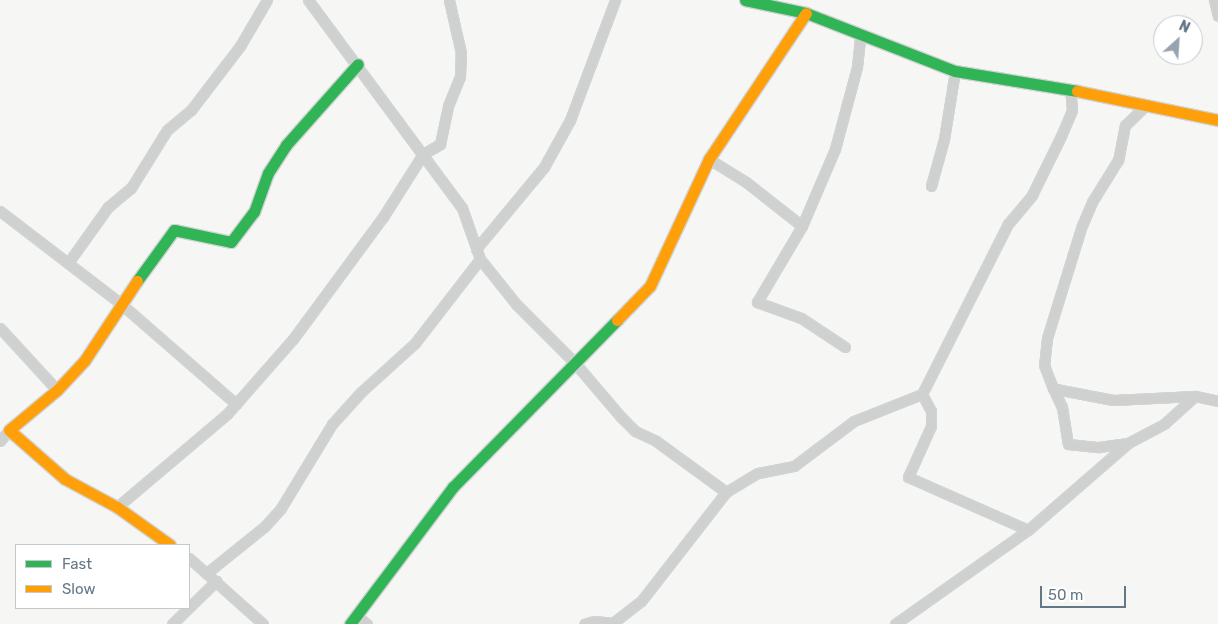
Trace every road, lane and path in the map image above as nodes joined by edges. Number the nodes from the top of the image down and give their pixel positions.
1 (267, 0) edge
2 (308, 0) edge
3 (449, 0) edge
4 (615, 0) edge
5 (745, 0) edge
6 (1214, 0) edge
7 (806, 13) junction
8 (1218, 16) edge
9 (860, 36) junction
10 (358, 64) junction
11 (955, 71) junction
12 (1070, 89) junction
13 (1145, 106) junction
14 (1218, 120) edge
15 (424, 154) junction
16 (709, 159) junction
17 (931, 186) dead end
18 (0, 211) edge
19 (802, 226) junction
20 (476, 249) junction
21 (480, 258) junction
22 (68, 263) junction
23 (120, 303) junction
24 (0, 328) edge
25 (845, 347) dead end
26 (574, 362) junction
27 (1052, 388) junction
28 (57, 390) junction
29 (922, 394) junction
30 (1195, 396) junction
31 (1218, 400) edge
32 (236, 404) junction
33 (9, 430) junction
34 (0, 441) edge
35 (1128, 443) junction
36 (726, 492) junction
37 (117, 508) junction
38 (1028, 530) junction
39 (169, 544) edge
40 (190, 559) edge
41 (208, 572) junction
42 (216, 581) junction
43 (190, 606) edge
44 (187, 609) edge
45 (354, 620) edge
46 (613, 623) edge
47 (172, 624) edge
48 (263, 624) edge
49 (367, 624) edge
50 (584, 624) edge
51 (895, 624) edge

1 - 22 street
2 - 10 street
3 - 15 street
4 - 20 street
5 - 7 street
6 - 8 street
7 - 9 street
7 - 16 street
9 - 11 street
9 - 19 street
10 - 15 street
10 - 23 street
11 - 12 street
11 - 17 street
12 - 13 street
12 - 29 street
13 - 14 street
13 - 27 street
15 - 20 street
15 - 32 street
16 - 19 street
16 - 26 street
18 - 22 street
19 - 25 street
20 - 21 street
21 - 26 street
21 - 41 street
22 - 23 street
23 - 28 street
23 - 32 street
24 - 28 street
26 - 36 street
26 - 45 street
27 - 30 street
27 - 35 street
28 - 33 street
29 - 36 street
29 - 38 street
30 - 31 street
30 - 35 street
32 - 37 street
33 - 34 street
33 - 37 street
35 - 38 street
36 - 46 street
37 - 39 street
38 - 51 street
40 - 41 street
41 - 42 street
42 - 43 street
42 - 48 street
44 - 47 street
45 - 49 street
46 - 50 street

